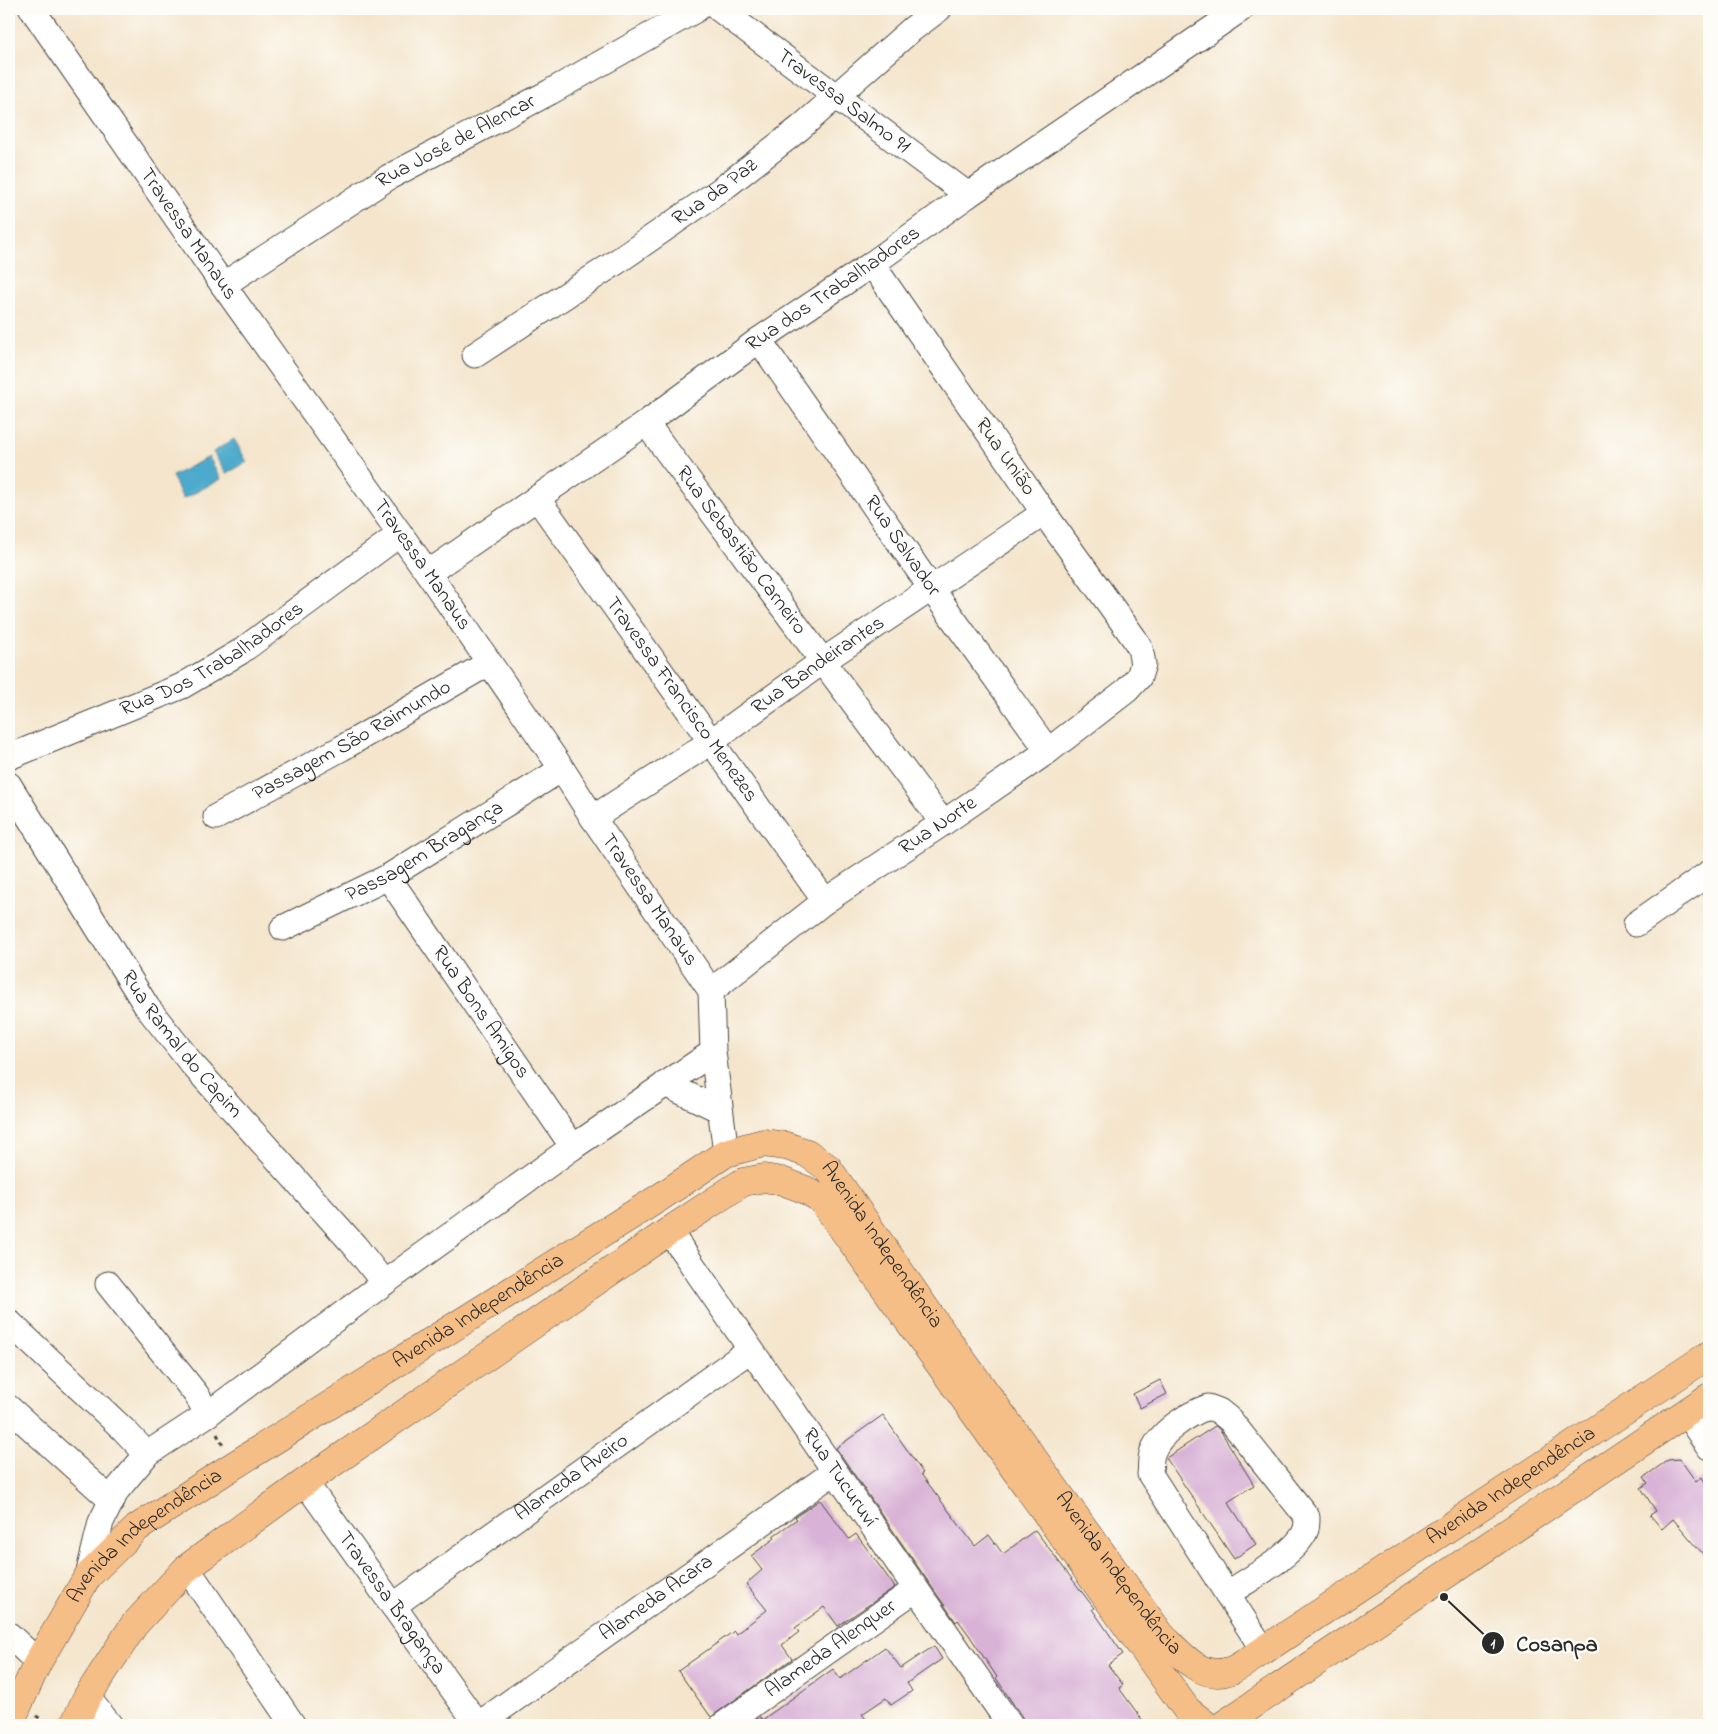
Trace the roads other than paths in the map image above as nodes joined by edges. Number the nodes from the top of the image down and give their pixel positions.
1 (32, 9) edge
2 (697, 9) edge
3 (720, 9) edge
4 (939, 9) edge
5 (1241, 9) edge
6 (837, 96) junction
7 (968, 195) junction
8 (872, 264) junction
9 (222, 285) junction
10 (760, 340) junction
11 (475, 355) dead end
12 (646, 423) junction
13 (536, 498) junction
14 (1044, 513) junction
15 (400, 534) junction
16 (428, 573) junction
17 (930, 588) junction
18 (1140, 648) joint
19 (823, 661) junction
20 (490, 664) junction
21 (712, 741) junction
22 (1048, 752) junction
23 (9, 758) edge
24 (562, 769) junction
25 (9, 784) edge
26 (216, 817) dead end
27 (593, 818) junction
28 (943, 823) junction
29 (1709, 873) edge
30 (388, 876) junction
31 (825, 901) junction
32 (1636, 924) dead end
33 (283, 928) dead end
34 (711, 990) junction
35 (712, 1052) junction
36 (665, 1084) junction
37 (720, 1110) junction
38 (573, 1147) junction
39 (726, 1153) junction
40 (669, 1231) junction
41 (384, 1283) junction
42 (108, 1284) dead end
43 (9, 1322) edge
44 (750, 1350) junction
45 (1709, 1355) edge
46 (1709, 1371) edge
47 (1709, 1396) edge
48 (9, 1408) edge
49 (1686, 1413) junction
50 (208, 1414) junction
51 (1709, 1447) edge
52 (146, 1454) junction
53 (834, 1472) junction
54 (305, 1482) junction
55 (112, 1501) junction
56 (186, 1568) junction
57 (88, 1576) junction
58 (916, 1589) junction
59 (1227, 1594) junction
60 (393, 1606) junction
61 (9, 1635) edge
62 (1264, 1650) junction
63 (38, 1662) junction
64 (87, 1697) junction
65 (1195, 1720) edge
66 (1001, 1722) edge
67 (9, 1725) edge
68 (74, 1725) edge
69 (110, 1725) edge
70 (293, 1725) edge
71 (478, 1725) edge
72 (723, 1725) edge
73 (1223, 1725) edge

1 - 9 street, Travessa Manaus
2 - 9 street, Rua José de Alencar
3 - 6 street, Travessa Salmo 91
4 - 6 street, Rua da Paz
5 - 7 street, Rua dos Trabalhadores
6 - 7 street, Travessa Salmo 91
6 - 11 street, Rua da Paz
7 - 8 street, Rua dos Trabalhadores
8 - 10 street, Rua dos Trabalhadores
8 - 14 street, Rua União
9 - 15 street, Travessa Manaus
10 - 12 street, Rua dos Trabalhadores
10 - 17 street, Rua Salvador
12 - 13 street, Rua dos Trabalhadores
12 - 19 street, Rua Sebastião Carneiro
13 - 16 street, Rua dos Trabalhadores
13 - 21 street, Travessa Francisco Menezes
14 - 17 street, Rua Bandeirantes
14 - 18 street, Rua União
15 - 16 street, Travessa Manaus
15 - 23 street, Rua Dos Trabalhadores
16 - 20 street, Travessa Manaus
17 - 19 street, Rua Bandeirantes
17 - 22 street, Rua Salvador
18 - 22 street, Rua Norte
19 - 21 street, Rua Bandeirantes
19 - 28 street, Rua Sebastião Carneiro
20 - 24 street, Travessa Manaus
20 - 26 street, Passagem São Raimundo
21 - 27 street, Rua Bandeirantes
21 - 31 street, Travessa Francisco Menezes
22 - 28 street, Rua Norte
24 - 27 street, Travessa Manaus
24 - 30 street, Passagem Bragança
25 - 41 street, Rua Ramal do Capim
27 - 34 street, Travessa Manaus
28 - 31 street, Rua Norte
29 - 32 street
30 - 33 street, Passagem Bragança
30 - 38 street, Rua Bons Amigos
31 - 34 street, Rua Norte
34 - 35 street
35 - 36 street
35 - 37 street
36 - 37 street
36 - 38 street
37 - 39 street
38 - 41 street
39 - 57 main road, Avenida Independência
39 - 62 main road, Avenida Independência
40 - 44 street, Rua Tucuruví
40 - 54 main road, Avenida Independência
40 - 65 main road, Avenida Independência
41 - 50 street
42 - 50 street
43 - 52 street
44 - 53 street, Rua Tucuruví
44 - 60 street, Alameda Aveiro
45 - 62 main road, Avenida Independência
46 - 49 main road
47 - 49 main road, Avenida Independência
48 - 55 street
49 - 51 street
49 - 73 main road, Avenida Independência
50 - 52 street
52 - 55 street
53 - 58 street, Rua Tucuruví
53 - 71 street, Alameda Acara
54 - 56 main road, Avenida Independência
54 - 60 street, Travessa Bragança
55 - 57 street
56 - 64 main road, Avenida Independência
56 - 70 street
57 - 63 main road, Avenida Independência
58 - 66 street, Rua Tucuruví
58 - 72 street, Alameda Alenquer
59 - 59 street
59 - 62 street
60 - 71 street, Travessa Bragança
61 - 63 street
63 - 67 main road, Avenida Independência
64 - 68 main road, Avenida Independência
64 - 69 street

